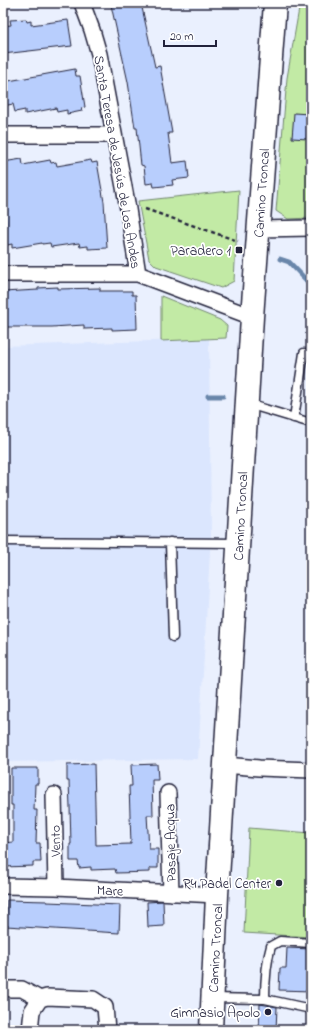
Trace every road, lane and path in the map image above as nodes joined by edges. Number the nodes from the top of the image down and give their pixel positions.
1 (82, 3) edge
2 (275, 3) edge
3 (3, 135) edge
4 (114, 136) junction
5 (127, 203) junction
6 (311, 228) edge
7 (258, 238) junction
8 (3, 274) edge
9 (138, 274) junction
10 (252, 317) junction
11 (311, 354) edge
12 (247, 404) junction
13 (294, 418) junction
14 (311, 422) edge
15 (3, 541) edge
16 (170, 542) junction
17 (238, 543) junction
18 (174, 637) dead end
19 (225, 765) junction
20 (311, 770) edge
21 (168, 793) dead end
22 (54, 795) dead end
23 (3, 886) edge
24 (56, 887) junction
25 (171, 893) junction
26 (217, 895) junction
27 (311, 943) edge
28 (10, 989) dead end
29 (213, 998) junction
30 (40, 999) junction
31 (265, 999) junction
32 (311, 1009) edge
33 (30, 1030) edge
34 (107, 1030) edge
35 (211, 1030) edge

1 - 4 street, Santa Teresa de Jesús de Los Andes
2 - 7 main road, Camino Troncal
3 - 4 street
4 - 5 street, Santa Teresa de Jesús de Los Andes
5 - 7 path
5 - 9 street, Santa Teresa de Jesús de Los Andes
6 - 7 street
7 - 10 main road, Camino Troncal
8 - 9 street
9 - 10 street, Santa Teresa de Jesús de Los Andes
10 - 12 main road, Camino Troncal
11 - 13 lane
12 - 13 lane
12 - 17 main road, Camino Troncal
13 - 14 lane
15 - 16 lane
16 - 17 lane
16 - 18 lane
17 - 19 main road, Camino Troncal
19 - 20 street
19 - 26 main road, Camino Troncal
21 - 25 street, Pasaje Acqua
22 - 24 street, Vento
23 - 24 street, Mare
24 - 25 street, Mare
25 - 26 street, Mare
26 - 29 main road, Camino Troncal
27 - 31 lane
28 - 30 street
29 - 31 lane
29 - 35 main road, Camino Troncal
30 - 33 street
30 - 34 street
31 - 32 lane

